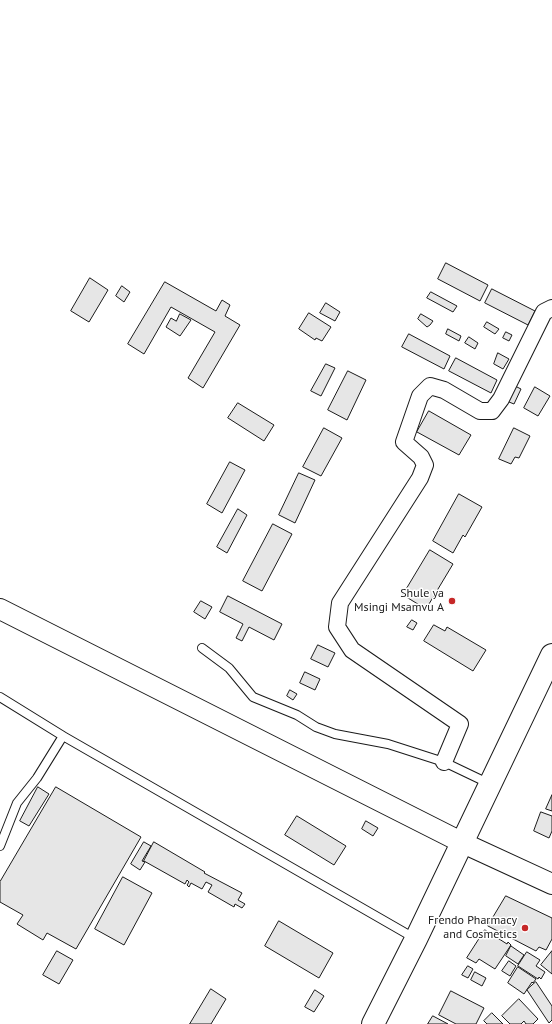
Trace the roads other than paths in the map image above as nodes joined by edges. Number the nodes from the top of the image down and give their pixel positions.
1 (552, 308) edge
2 (0, 609) edge
3 (202, 648) dead end
4 (552, 655) edge
5 (0, 697) edge
6 (63, 736) junction
7 (444, 762) junction
8 (490, 784) junction
9 (463, 843) junction
10 (0, 846) edge
11 (552, 884) edge
12 (416, 939) junction
13 (373, 1024) edge

1 - 7 street
2 - 9 street
3 - 7 lane
4 - 8 main road
5 - 6 lane
6 - 10 lane
6 - 12 lane
7 - 8 lane
8 - 9 main road
9 - 11 street
9 - 12 main road
12 - 13 main road

